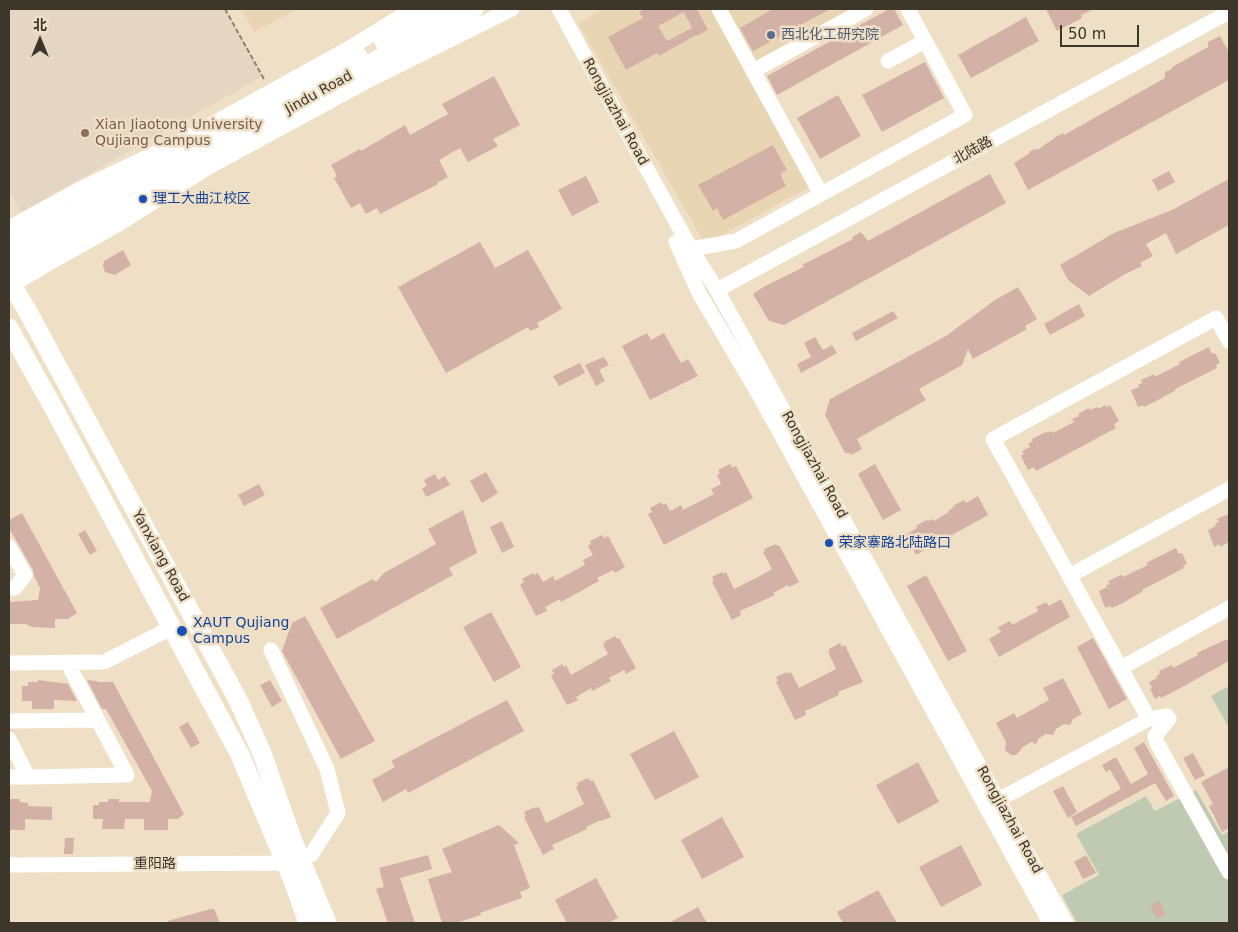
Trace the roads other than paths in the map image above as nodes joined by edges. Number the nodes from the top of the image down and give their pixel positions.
1 (413, 9) edge
2 (441, 9) edge
3 (474, 9) edge
4 (512, 9) edge
5 (547, 9) edge
6 (559, 9) edge
7 (719, 9) edge
8 (866, 9) edge
9 (908, 9) edge
10 (1229, 12) edge
11 (925, 41) junction
12 (888, 61) dead end
13 (752, 71) junction
14 (821, 194) junction
15 (9, 228) edge
16 (9, 247) edge
17 (691, 249) junction
18 (10, 280) edge
19 (717, 290) junction
20 (9, 328) edge
21 (1229, 341) edge
22 (1229, 489) edge
23 (9, 547) edge
24 (1069, 576) junction
25 (9, 588) edge
26 (1229, 608) edge
27 (171, 628) junction
28 (271, 650) dead end
29 (67, 662) junction
30 (9, 663) edge
31 (1121, 668) junction
32 (1149, 719) junction
33 (97, 720) junction
34 (9, 721) edge
35 (9, 739) edge
36 (9, 777) edge
37 (28, 777) junction
38 (998, 800) junction
39 (292, 860) junction
40 (9, 865) edge
41 (1229, 872) edge
42 (308, 923) edge
43 (327, 923) edge
44 (1050, 923) edge
45 (1066, 923) edge

1 - 15 street
2 - 16 main road, Jindu Road
3 - 18 main road, Jindu Road
4 - 18 street
5 - 44 street, Rongjiazhai Road
6 - 17 street, Rongjiazhai Road
7 - 13 street
8 - 13 street
9 - 11 street
10 - 19 street, 北陆路
11 - 12 street
11 - 14 street
13 - 14 street
14 - 17 street
17 - 19 street, Rongjiazhai Road
18 - 39 main road, Yanxiang Road
19 - 38 street, Rongjiazhai Road
20 - 27 main road, Yanxiang Road
21 - 24 street
22 - 24 street
23 - 25 street
24 - 31 street
26 - 31 street
27 - 29 street
27 - 39 main road, Yanxiang Road
28 - 39 street
29 - 30 street
29 - 33 street
31 - 32 street
32 - 38 street
32 - 41 street
33 - 34 street
33 - 37 street
35 - 37 street
36 - 37 street
38 - 45 street, Rongjiazhai Road
39 - 40 street, 重阳路
39 - 42 main road, Yanxiang Road
39 - 43 main road, Yanxiang Road

